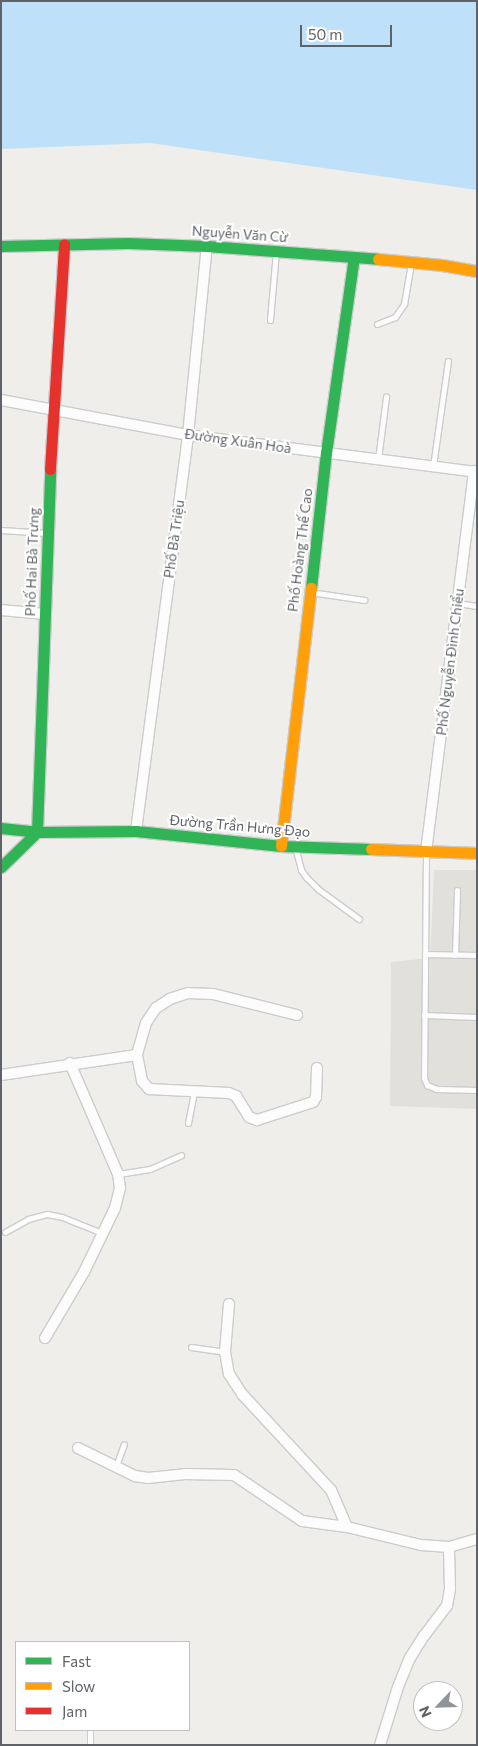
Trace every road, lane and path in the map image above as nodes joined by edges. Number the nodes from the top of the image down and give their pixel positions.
1 (64, 244) junction
2 (1, 246) edge
3 (207, 246) junction
4 (276, 251) junction
5 (354, 257) junction
6 (411, 262) junction
7 (477, 272) edge
8 (270, 320) dead end
9 (377, 324) dead end
10 (448, 361) dead end
11 (386, 398) dead end
12 (1, 400) edge
13 (52, 410) junction
14 (188, 435) junction
15 (326, 453) junction
16 (378, 460) junction
17 (433, 466) junction
18 (475, 472) edge
19 (1, 530) edge
20 (48, 533) junction
21 (310, 592) junction
22 (364, 600) dead end
23 (457, 603) junction
24 (477, 606) edge
25 (1, 610) edge
26 (45, 614) junction
27 (1, 828) edge
28 (136, 831) junction
29 (37, 832) junction
30 (281, 846) junction
31 (295, 847) junction
32 (426, 852) junction
33 (477, 853) edge
34 (1, 867) edge
35 (457, 890) dead end
36 (359, 919) dead end
37 (425, 954) junction
38 (455, 955) junction
39 (477, 955) edge
40 (297, 1015) dead end
41 (424, 1015) junction
42 (477, 1017) edge
43 (137, 1055) junction
44 (70, 1063) junction
45 (317, 1068) dead end
46 (1, 1075) edge
47 (477, 1090) edge
48 (194, 1091) junction
49 (188, 1123) dead end
50 (181, 1155) dead end
51 (118, 1174) junction
52 (5, 1232) dead end
53 (102, 1233) junction
54 (229, 1304) dead end
55 (46, 1338) dead end
56 (191, 1347) dead end
57 (225, 1352) junction
58 (124, 1444) dead end
59 (78, 1448) dead end
60 (116, 1467) junction
61 (347, 1527) junction
62 (477, 1539) edge
63 (449, 1547) junction
64 (90, 1731) edge
65 (90, 1745) edge
66 (380, 1745) edge

1 - 2 street, Nguyễn Văn Cừ
1 - 3 street, Nguyễn Văn Cừ
1 - 13 street, Phố Hai Bà Trưng
3 - 4 street, Nguyễn Văn Cừ
3 - 14 street, Phố Bà Triệu
4 - 5 street, Nguyễn Văn Cừ
4 - 8 lane
5 - 6 street, Nguyễn Văn Cừ
5 - 15 street, Phố Hoàng Thế Cao
6 - 7 street, Nguyễn Văn Cừ
6 - 9 lane
10 - 17 lane
11 - 16 lane
12 - 13 street, Đường Xuân Hoà
13 - 14 street, Đường Xuân Hoà
13 - 20 street, Phố Hai Bà Trưng
14 - 15 street, Đường Xuân Hoà
14 - 28 street, Phố Bà Triệu
15 - 16 street, Đường Xuân Hoà
15 - 21 street, Phố Hoàng Thế Cao
16 - 17 street, Đường Xuân Hoà
17 - 18 street, Đường Xuân Hoà
18 - 23 street, Phố Nguyễn Đình Chiểu
19 - 20 lane
20 - 26 street, Phố Hai Bà Trưng
21 - 22 lane
21 - 30 street, Phố Hoàng Thế Cao
23 - 24 lane
23 - 32 street, Phố Nguyễn Đình Chiểu
25 - 26 street
26 - 29 street, Phố Hai Bà Trưng
27 - 29 street, Đường Trần Hưng Đạo
28 - 29 street, Đường Trần Hưng Đạo
28 - 30 street, Đường Trần Hưng Đạo
29 - 34 street
30 - 31 street, Đường Trần Hưng Đạo
31 - 32 street, Đường Trần Hưng Đạo
31 - 36 lane
32 - 33 street, Đường Trần Hưng Đạo
32 - 37 lane
35 - 38 lane
37 - 38 lane
37 - 41 lane
38 - 39 lane
40 - 43 street
41 - 42 lane
41 - 47 lane
43 - 44 street
43 - 48 street
44 - 46 street
44 - 51 street
45 - 48 street
48 - 49 lane
50 - 51 lane
51 - 53 street
52 - 53 lane
53 - 55 street
54 - 57 street
56 - 57 lane
57 - 61 street
58 - 60 lane
59 - 60 street
60 - 61 street
61 - 63 street
62 - 63 street
63 - 66 street
64 - 65 lane

